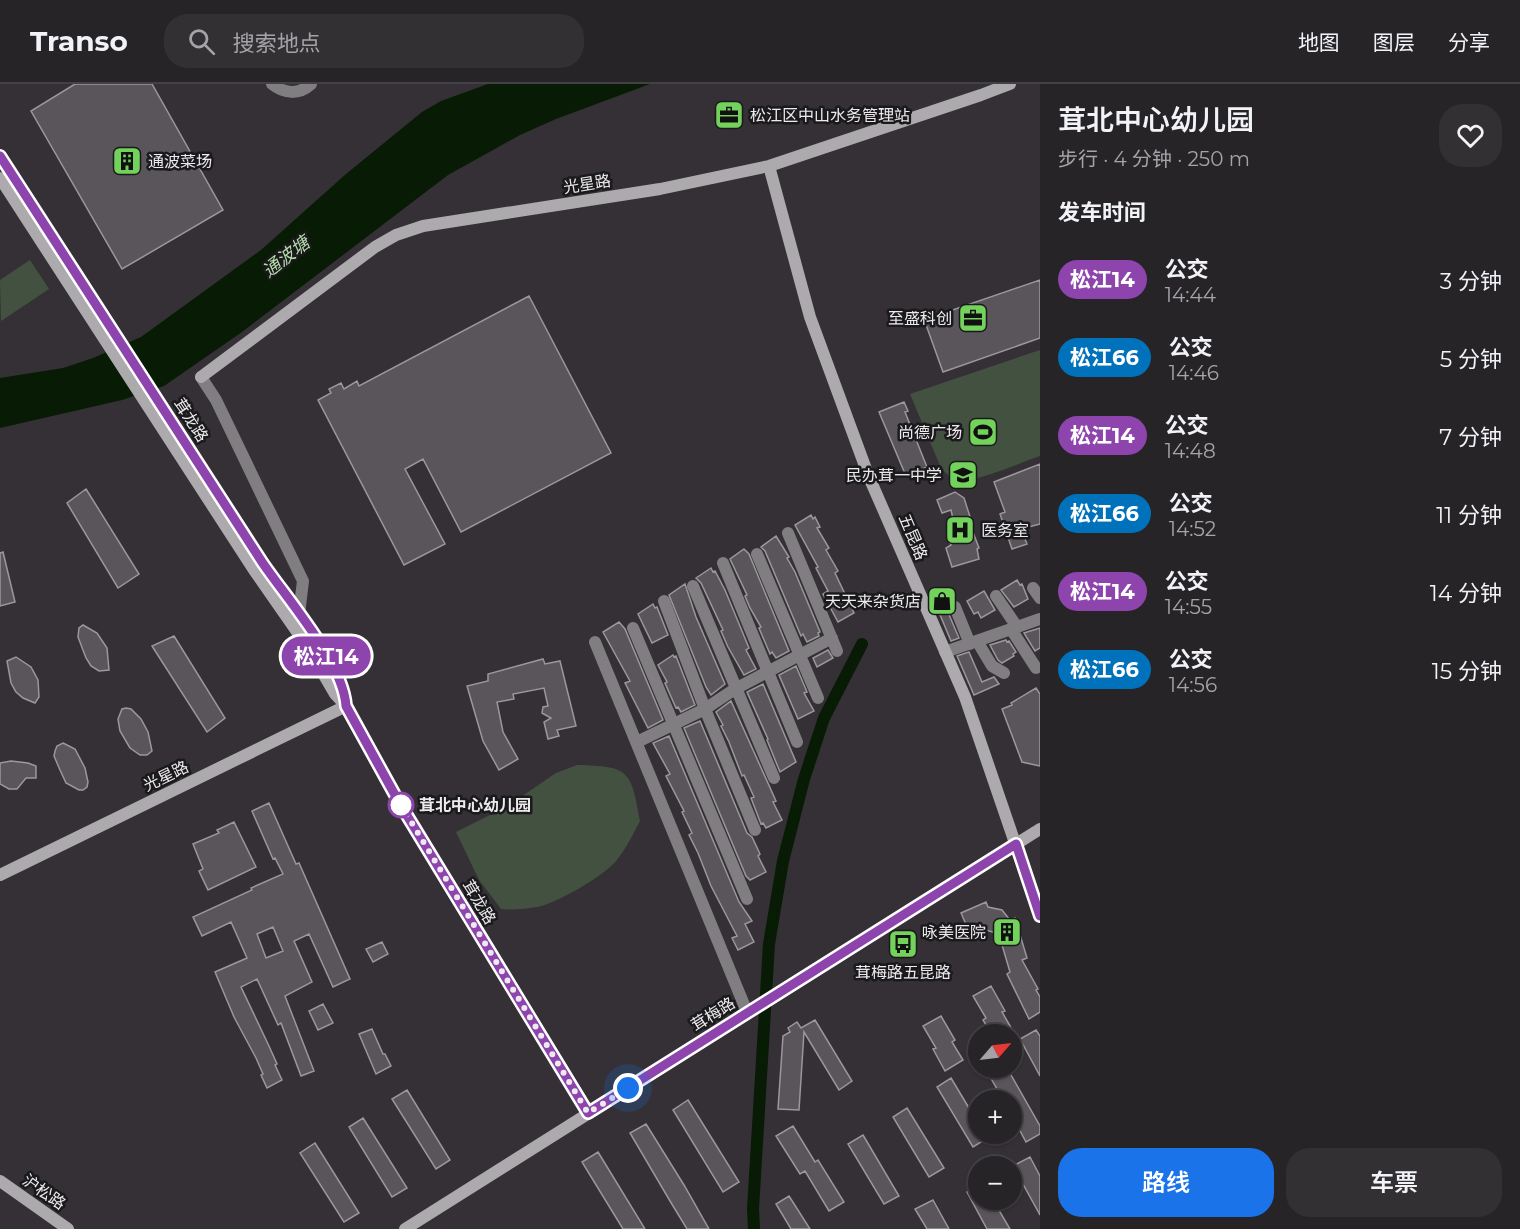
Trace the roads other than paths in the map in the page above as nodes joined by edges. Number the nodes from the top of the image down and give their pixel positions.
1 (272, 84) edge
2 (311, 84) edge
3 (1010, 84) edge
4 (0, 156) edge
5 (769, 166) junction
6 (0, 178) edge
7 (788, 533) dead end
8 (757, 554) dead end
9 (723, 563) dead end
10 (259, 567) junction
11 (693, 586) dead end
12 (996, 596) dead end
13 (664, 601) dead end
14 (955, 608) dead end
15 (299, 614) junction
16 (1040, 619) edge
17 (633, 628) dead end
18 (1014, 628) junction
19 (832, 638) junction
20 (595, 642) dead end
21 (973, 642) junction
22 (837, 651) dead end
23 (945, 652) junction
24 (800, 653) junction
25 (1036, 668) dead end
26 (768, 671) junction
27 (1004, 673) dead end
28 (735, 689) junction
29 (818, 698) dead end
30 (346, 706) junction
31 (705, 709) junction
32 (673, 724) junction
33 (637, 742) junction
34 (797, 742) dead end
35 (774, 778) dead end
36 (1040, 829) edge
37 (755, 830) dead end
38 (1016, 844) junction
39 (0, 875) edge
40 (747, 899) dead end
41 (1040, 916) edge
42 (747, 1012) junction
43 (588, 1113) junction
44 (0, 1181) edge
45 (68, 1229) edge
46 (405, 1229) edge

1 - 2 street
3 - 5 street, 光星路
4 - 10 street, 茸龙路
5 - 15 street, 光星路
5 - 23 street, 五昆路
6 - 10 street, 茸龙路
7 - 19 street
8 - 24 street
9 - 26 street
10 - 15 street, 茸龙路
10 - 30 street, 茸龙路
11 - 28 street
12 - 18 street
13 - 31 street
14 - 21 street
15 - 30 street, 茸龙路
16 - 18 street
17 - 32 street
18 - 21 street
18 - 25 street
19 - 22 street
19 - 24 street
20 - 33 street
21 - 23 street
21 - 27 street
23 - 38 street, 五昆路
24 - 26 street
24 - 29 street
26 - 28 street
26 - 34 street
28 - 31 street
28 - 35 street
30 - 39 street, 光星路
30 - 43 street, 茸龙路
31 - 32 street
31 - 37 street
32 - 33 street
32 - 40 street
33 - 42 street
36 - 38 street, 茸梅路
38 - 41 street, 五昆路
38 - 42 street, 茸梅路
42 - 43 street, 茸梅路
43 - 46 street, 茸梅路
44 - 45 street, 沪松路

